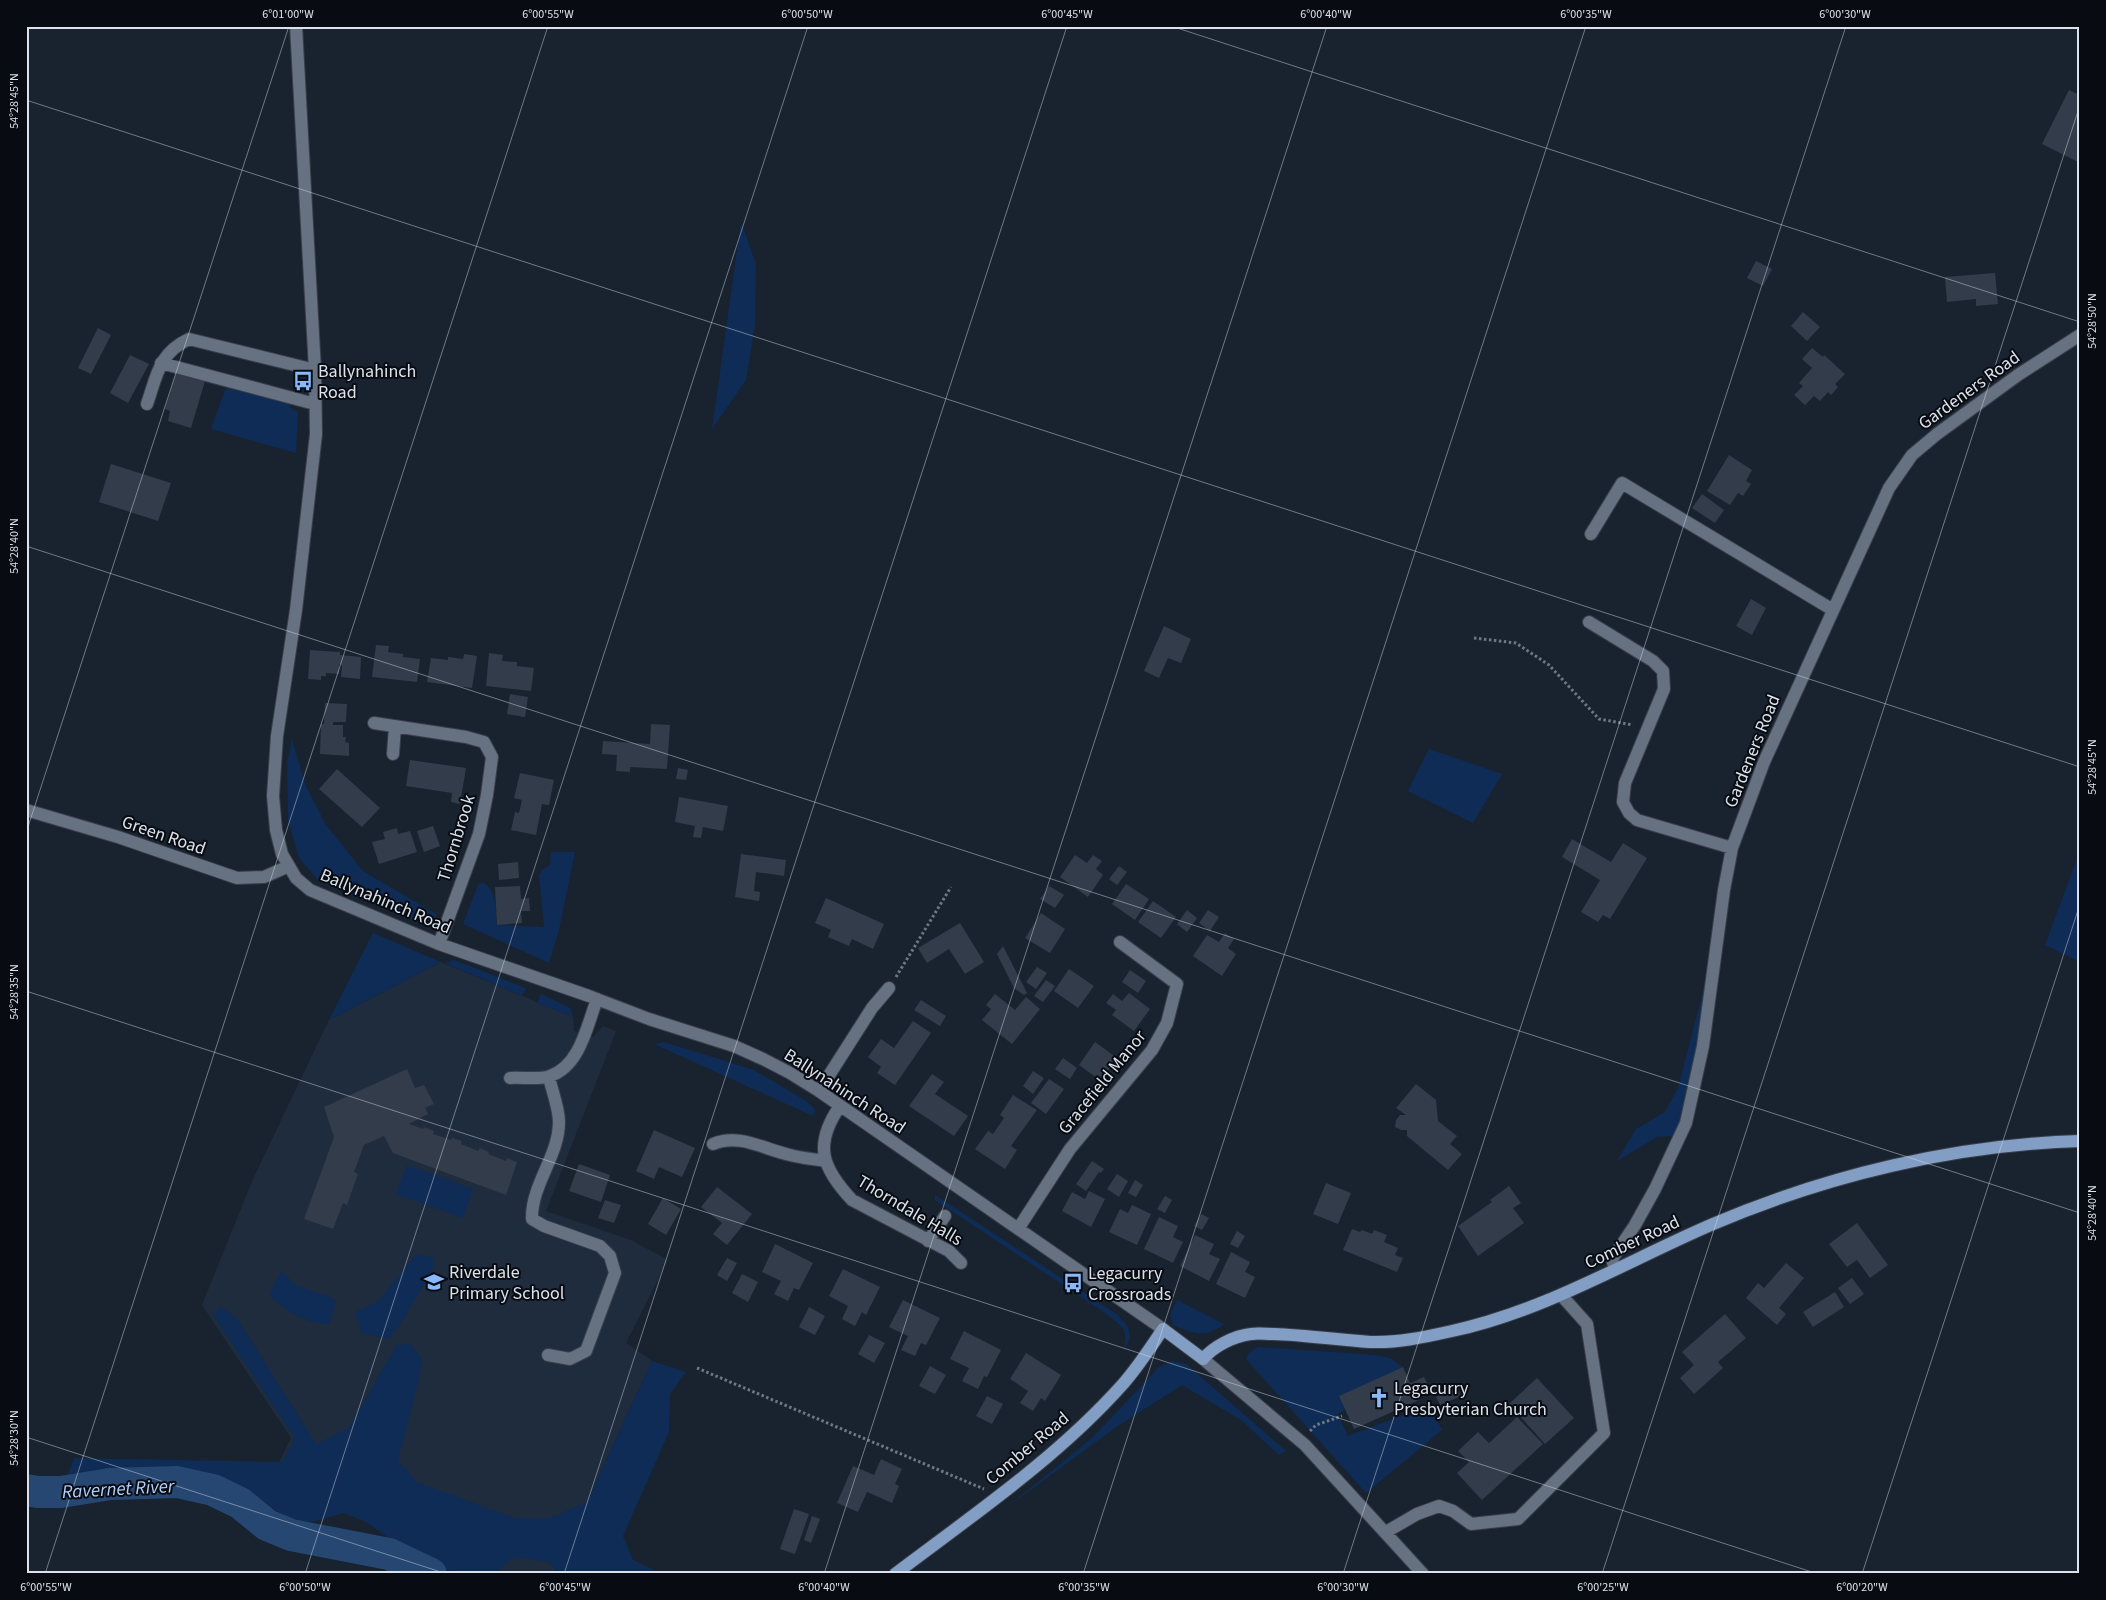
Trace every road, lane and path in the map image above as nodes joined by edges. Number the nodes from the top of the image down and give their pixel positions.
1 (296, 26) edge
2 (2080, 335) edge
3 (161, 363) junction
4 (315, 370) junction
5 (147, 404) dead end
6 (315, 404) junction
7 (1591, 534) dead end
8 (1833, 610) junction
9 (1589, 622) dead end
10 (1474, 638) dead end
11 (374, 723) dead end
12 (395, 726) junction
13 (1648, 728) junction
14 (393, 754) dead end
15 (26, 810) edge
16 (1732, 848) junction
17 (289, 866) junction
18 (951, 888) dead end
19 (1120, 942) dead end
20 (439, 944) junction
21 (889, 988) joint
22 (597, 999) junction
23 (549, 1077) junction
24 (510, 1078) dead end
25 (818, 1091) junction
26 (840, 1106) junction
27 (2080, 1141) edge
28 (713, 1144) dead end
29 (825, 1161) junction
30 (946, 1216) dead end
31 (1018, 1230) junction
32 (928, 1241) junction
33 (961, 1263) dead end
34 (1615, 1270) junction
35 (1561, 1295) junction
36 (1164, 1328) junction
37 (548, 1355) dead end
38 (1203, 1359) junction
39 (697, 1368) dead end
40 (1342, 1416) dead end
41 (1300, 1442) junction
42 (999, 1496) junction
43 (1386, 1532) junction
44 (895, 1574) edge
45 (1423, 1574) edge

1 - 4 street, Ballynahinch Road
2 - 8 street, Gardeners Road
3 - 4 street
3 - 5 street
3 - 6 street
4 - 6 street, Ballynahinch Road
6 - 17 street, Ballynahinch Road
7 - 8 street
8 - 16 street, Gardeners Road
9 - 13 street
10 - 13 path
11 - 12 street, Thornbrook
12 - 14 street
12 - 20 street, Thornbrook
13 - 16 street
15 - 17 street, Green Road
16 - 34 street, Gardeners Road
17 - 20 street, Ballynahinch Road
18 - 21 path
19 - 31 street, Gracefield Manor
20 - 22 street, Ballynahinch Road
21 - 25 street
22 - 23 street
22 - 25 street, Ballynahinch Road
23 - 24 street
23 - 37 street
25 - 26 street, Ballynahinch Road
26 - 29 street
26 - 31 street, Ballynahinch Road
27 - 34 main road, Comber Road
28 - 29 street
29 - 32 street, Thorndale Halls
30 - 32 street
31 - 36 street, Ballynahinch Road
32 - 33 street, Thorndale Halls
34 - 35 main road, Comber Road
35 - 38 main road, Comber Road
35 - 43 street
36 - 38 main road
36 - 42 main road, Comber Road
38 - 41 street
39 - 42 path
40 - 41 path
41 - 43 street
42 - 44 main road, Comber Road
43 - 45 street

